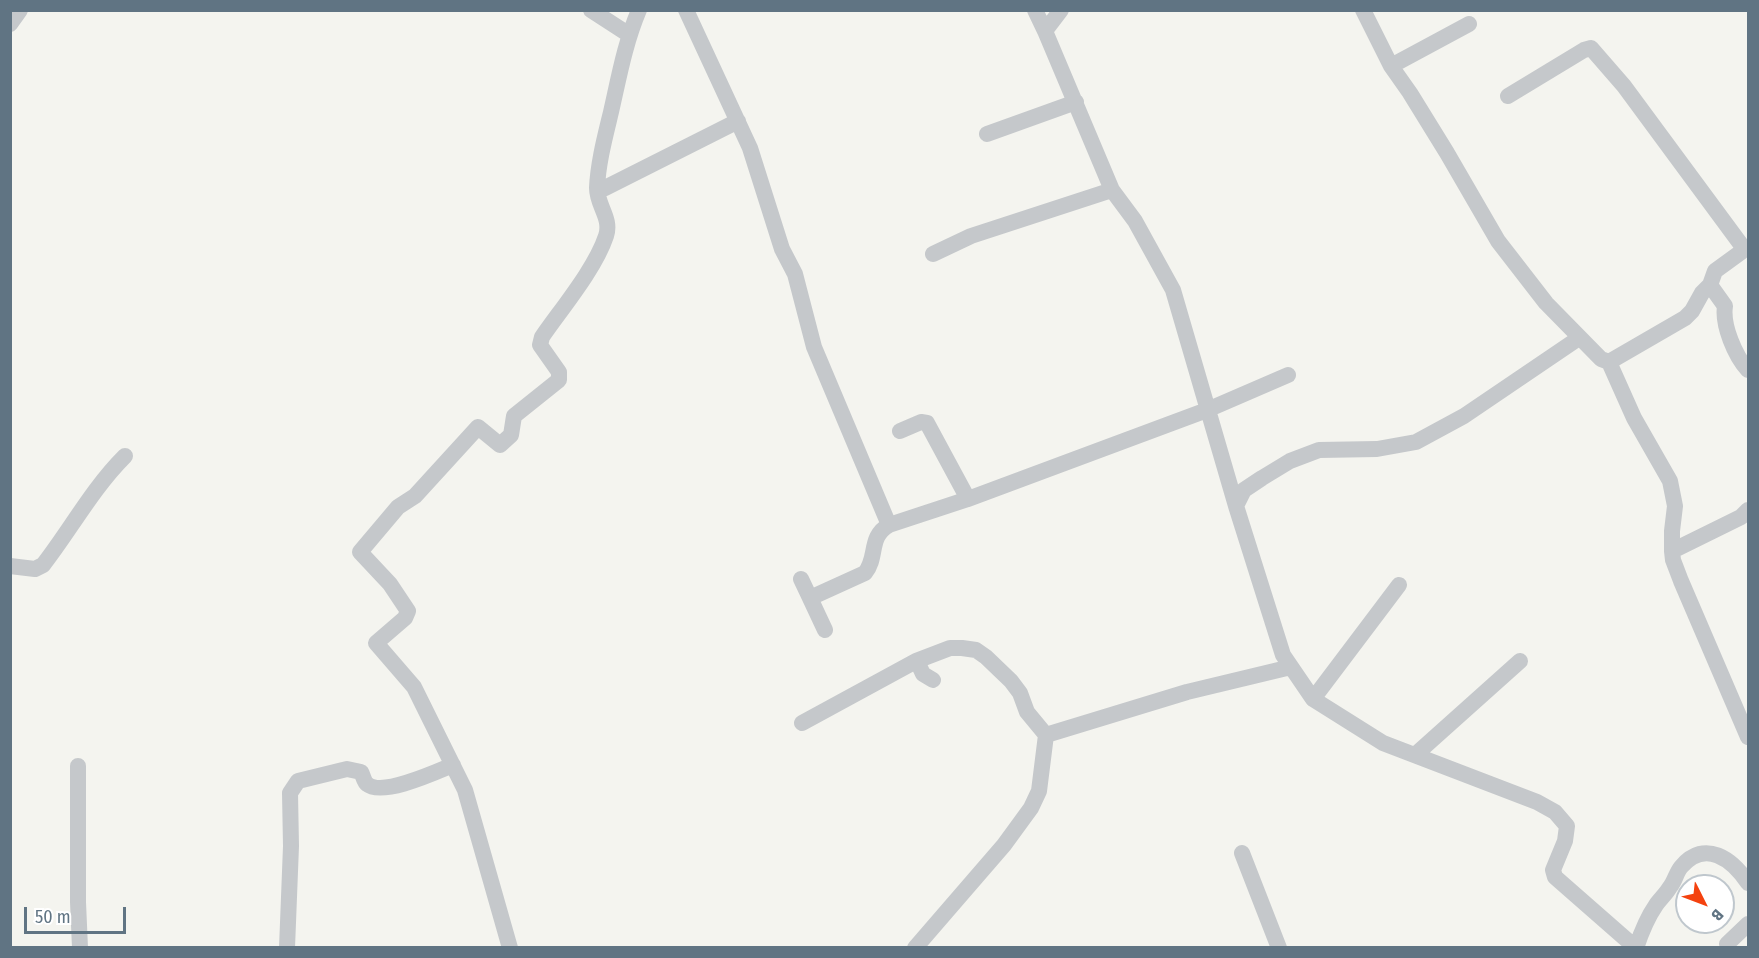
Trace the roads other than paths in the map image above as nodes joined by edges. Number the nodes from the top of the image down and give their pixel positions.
1 (20, 10) edge
2 (591, 10) edge
3 (639, 10) edge
4 (686, 10) edge
5 (1035, 10) edge
6 (1061, 10) edge
7 (1363, 10) edge
8 (10, 24) edge
9 (1469, 24) dead end
10 (1045, 31) junction
11 (628, 34) junction
12 (1391, 66) junction
13 (1508, 96) dead end
14 (1076, 102) junction
15 (738, 121) junction
16 (987, 134) dead end
17 (604, 188) dead end
18 (1112, 190) junction
19 (1747, 249) edge
20 (933, 254) dead end
21 (1710, 285) junction
22 (1579, 338) junction
23 (1609, 362) junction
24 (1749, 370) edge
25 (1288, 375) dead end
26 (1207, 410) junction
27 (900, 431) dead end
28 (125, 456) dead end
29 (968, 499) junction
30 (1236, 506) junction
31 (1749, 510) edge
32 (890, 525) junction
33 (1672, 551) junction
34 (10, 566) edge
35 (801, 579) dead end
36 (1399, 585) dead end
37 (810, 598) junction
38 (825, 630) dead end
39 (917, 661) junction
40 (1520, 661) dead end
41 (1291, 667) junction
42 (933, 680) dead end
43 (1313, 699) junction
44 (802, 723) dead end
45 (1046, 735) junction
46 (1749, 737) edge
47 (1415, 755) junction
48 (453, 765) junction
49 (78, 766) dead end
50 (1242, 853) dead end
51 (1749, 883) edge
52 (1749, 924) edge
53 (1727, 944) dead end
54 (80, 948) edge
55 (287, 948) edge
56 (510, 948) edge
57 (915, 948) edge
58 (1279, 948) edge
59 (1636, 948) edge

1 - 8 street
2 - 11 street
3 - 11 street
4 - 15 street
5 - 10 street
6 - 10 street
7 - 12 street
9 - 12 street
10 - 14 street
11 - 48 street
12 - 22 street
13 - 19 street
14 - 16 street
14 - 18 street
15 - 17 street
15 - 32 street
18 - 20 street
18 - 26 street
19 - 21 street
21 - 23 street
21 - 24 street
22 - 23 street
22 - 30 street
23 - 33 street
25 - 26 street
26 - 29 street
26 - 30 street
27 - 29 street
28 - 34 street
29 - 32 street
30 - 41 street
31 - 33 street
32 - 37 street
33 - 46 street
35 - 37 street
36 - 43 street
37 - 38 street
39 - 42 street
39 - 44 street
39 - 45 street
40 - 47 street
41 - 43 street
41 - 45 street
43 - 47 street
45 - 57 street
47 - 59 street
48 - 55 street
48 - 56 street
49 - 54 street
50 - 58 street
51 - 59 street
52 - 53 street

